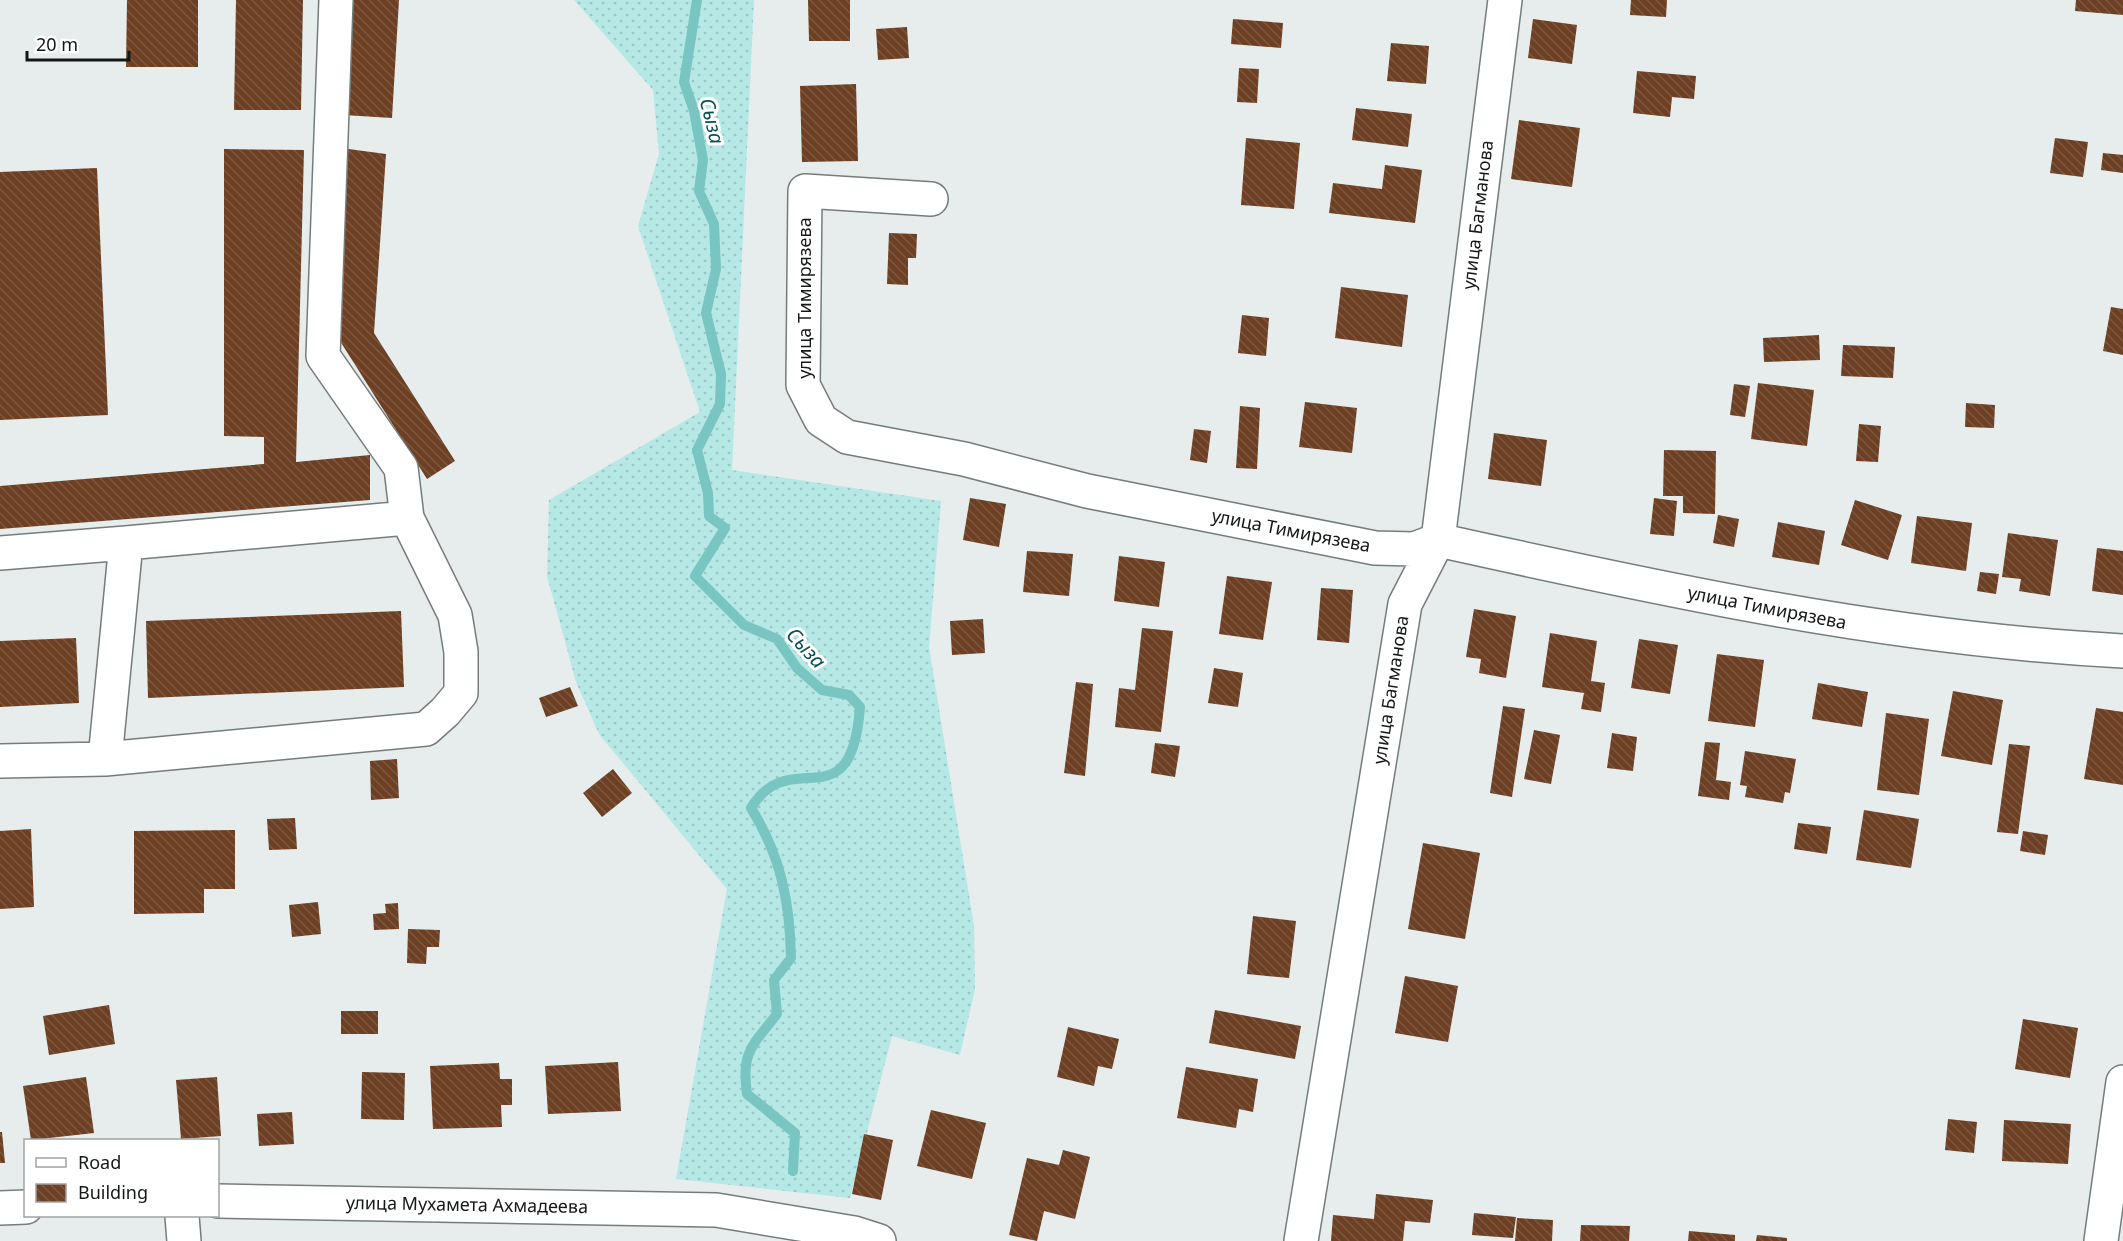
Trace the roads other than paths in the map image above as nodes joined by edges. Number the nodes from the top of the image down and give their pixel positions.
1 (336, 0) edge
2 (1505, 0) edge
3 (931, 199) dead end
4 (408, 518) junction
5 (1438, 540) junction
6 (126, 543) junction
7 (0, 553) edge
8 (2123, 651) edge
9 (105, 759) junction
10 (0, 761) edge
11 (2123, 1082) edge
12 (219, 1201) edge
13 (24, 1207) edge
14 (0, 1208) edge
15 (182, 1217) edge
16 (184, 1241) edge
17 (879, 1241) edge
18 (1301, 1241) edge
19 (2101, 1241) edge

1 - 4 street
2 - 5 street, улица Багманова
3 - 5 street, улица Тимирязева
4 - 6 street
4 - 9 street
5 - 8 street, улица Тимирязева
5 - 18 street, улица Багманова
6 - 7 street
6 - 9 street
9 - 10 street
11 - 19 street
12 - 17 street, улица Мухамета Ахмадеева
13 - 14 street
15 - 16 street

